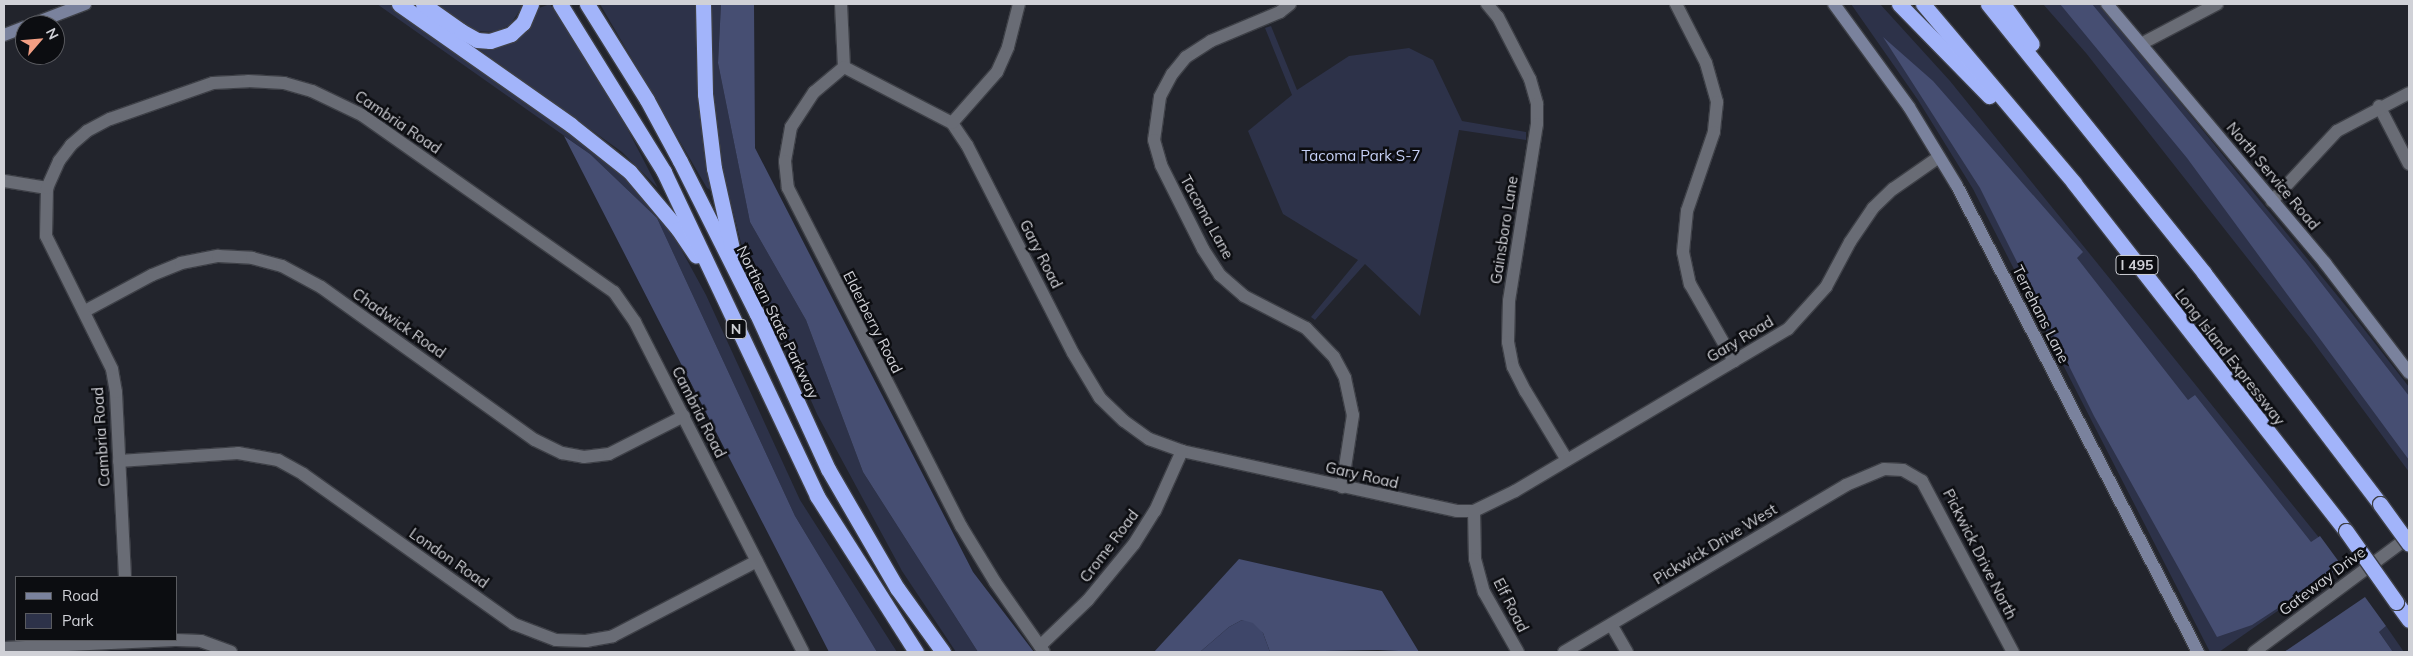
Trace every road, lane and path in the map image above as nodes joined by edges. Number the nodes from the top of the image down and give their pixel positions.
1 (85, 4) edge
2 (399, 4) edge
3 (422, 4) edge
4 (531, 4) edge
5 (560, 4) edge
6 (586, 4) edge
7 (703, 4) edge
8 (841, 4) edge
9 (1019, 4) edge
10 (1290, 4) edge
11 (1487, 4) edge
12 (1676, 4) edge
13 (1834, 4) edge
14 (1899, 4) edge
15 (1923, 4) edge
16 (1988, 4) edge
17 (2004, 4) edge
18 (2107, 4) edge
19 (2217, 4) edge
20 (56, 15) edge
21 (2141, 44) junction
22 (844, 68) junction
23 (2409, 93) edge
24 (2379, 106) junction
25 (952, 123) junction
26 (2111, 155) junction
27 (1939, 157) junction
28 (2409, 164) edge
29 (4, 181) edge
30 (2074, 183) junction
31 (47, 188) junction
32 (2272, 201) junction
33 (747, 295) junction
34 (722, 299) junction
35 (84, 311) junction
36 (1734, 361) junction
37 (2409, 373) edge
38 (684, 416) junction
39 (1182, 451) junction
40 (1567, 460) junction
41 (119, 461) junction
42 (1884, 469) joint
43 (1342, 487) junction
44 (1474, 511) junction
45 (2409, 537) edge
46 (2409, 544) edge
47 (757, 561) junction
48 (125, 576) edge
49 (2409, 620) edge
50 (1612, 626) junction
51 (178, 640) edge
52 (129, 641) edge
53 (4, 648) edge
54 (1042, 649) edge
55 (231, 652) edge
56 (803, 652) edge
57 (916, 652) edge
58 (943, 652) edge
59 (1518, 652) edge
60 (1564, 652) edge
61 (1627, 652) edge
62 (2013, 652) edge
63 (2198, 652) edge
64 (2254, 652) edge

1 - 20 main road
2 - 34 highway
3 - 4 highway
5 - 34 highway, N
6 - 33 highway, Northern State Parkway / N
7 - 33 highway
8 - 22 street
9 - 25 street
10 - 43 street, Tacoma Lane
11 - 40 street, Gainsboro Lane
12 - 36 street
13 - 27 main road, Terrehans Lane
14 - 30 highway
15 - 30 highway, Long Island Expressway / I 495
16 - 26 highway, Long Island Expressway
17 - 26 highway
18 - 21 main road, North Service Road
19 - 21 street
21 - 32 main road, North Service Road
22 - 25 street, Gary Road
22 - 54 street, Elderberry Road
23 - 24 street
24 - 28 street
24 - 32 street
25 - 39 street, Gary Road
26 - 46 highway, Long Island Expressway, bridge
27 - 36 street, Gary Road
27 - 63 main road, Terrehans Lane
29 - 31 street
30 - 49 highway, Long Island Expressway / I 495, bridge
31 - 35 street, Cambria Road
31 - 38 street, Cambria Road
32 - 37 main road, North Service Road
33 - 58 highway, Northern State Parkway / N
34 - 57 highway, N
35 - 38 street, Chadwick Road
35 - 41 street, Cambria Road
36 - 40 street, Gary Road
38 - 47 street, Cambria Road
39 - 43 street, Gary Road
39 - 54 street, Crome Road
40 - 44 street, Gary Road
41 - 47 street, London Road
41 - 48 street, Cambria Road
42 - 50 street, Pickwick Drive West
42 - 62 street, Pickwick Drive North
43 - 44 street, Gary Road
44 - 59 street, Elf Road
45 - 64 street, Gateway Drive
47 - 56 street, Cambria Road
50 - 60 street, Pickwick Drive West
50 - 61 street
51 - 55 street
52 - 53 street

